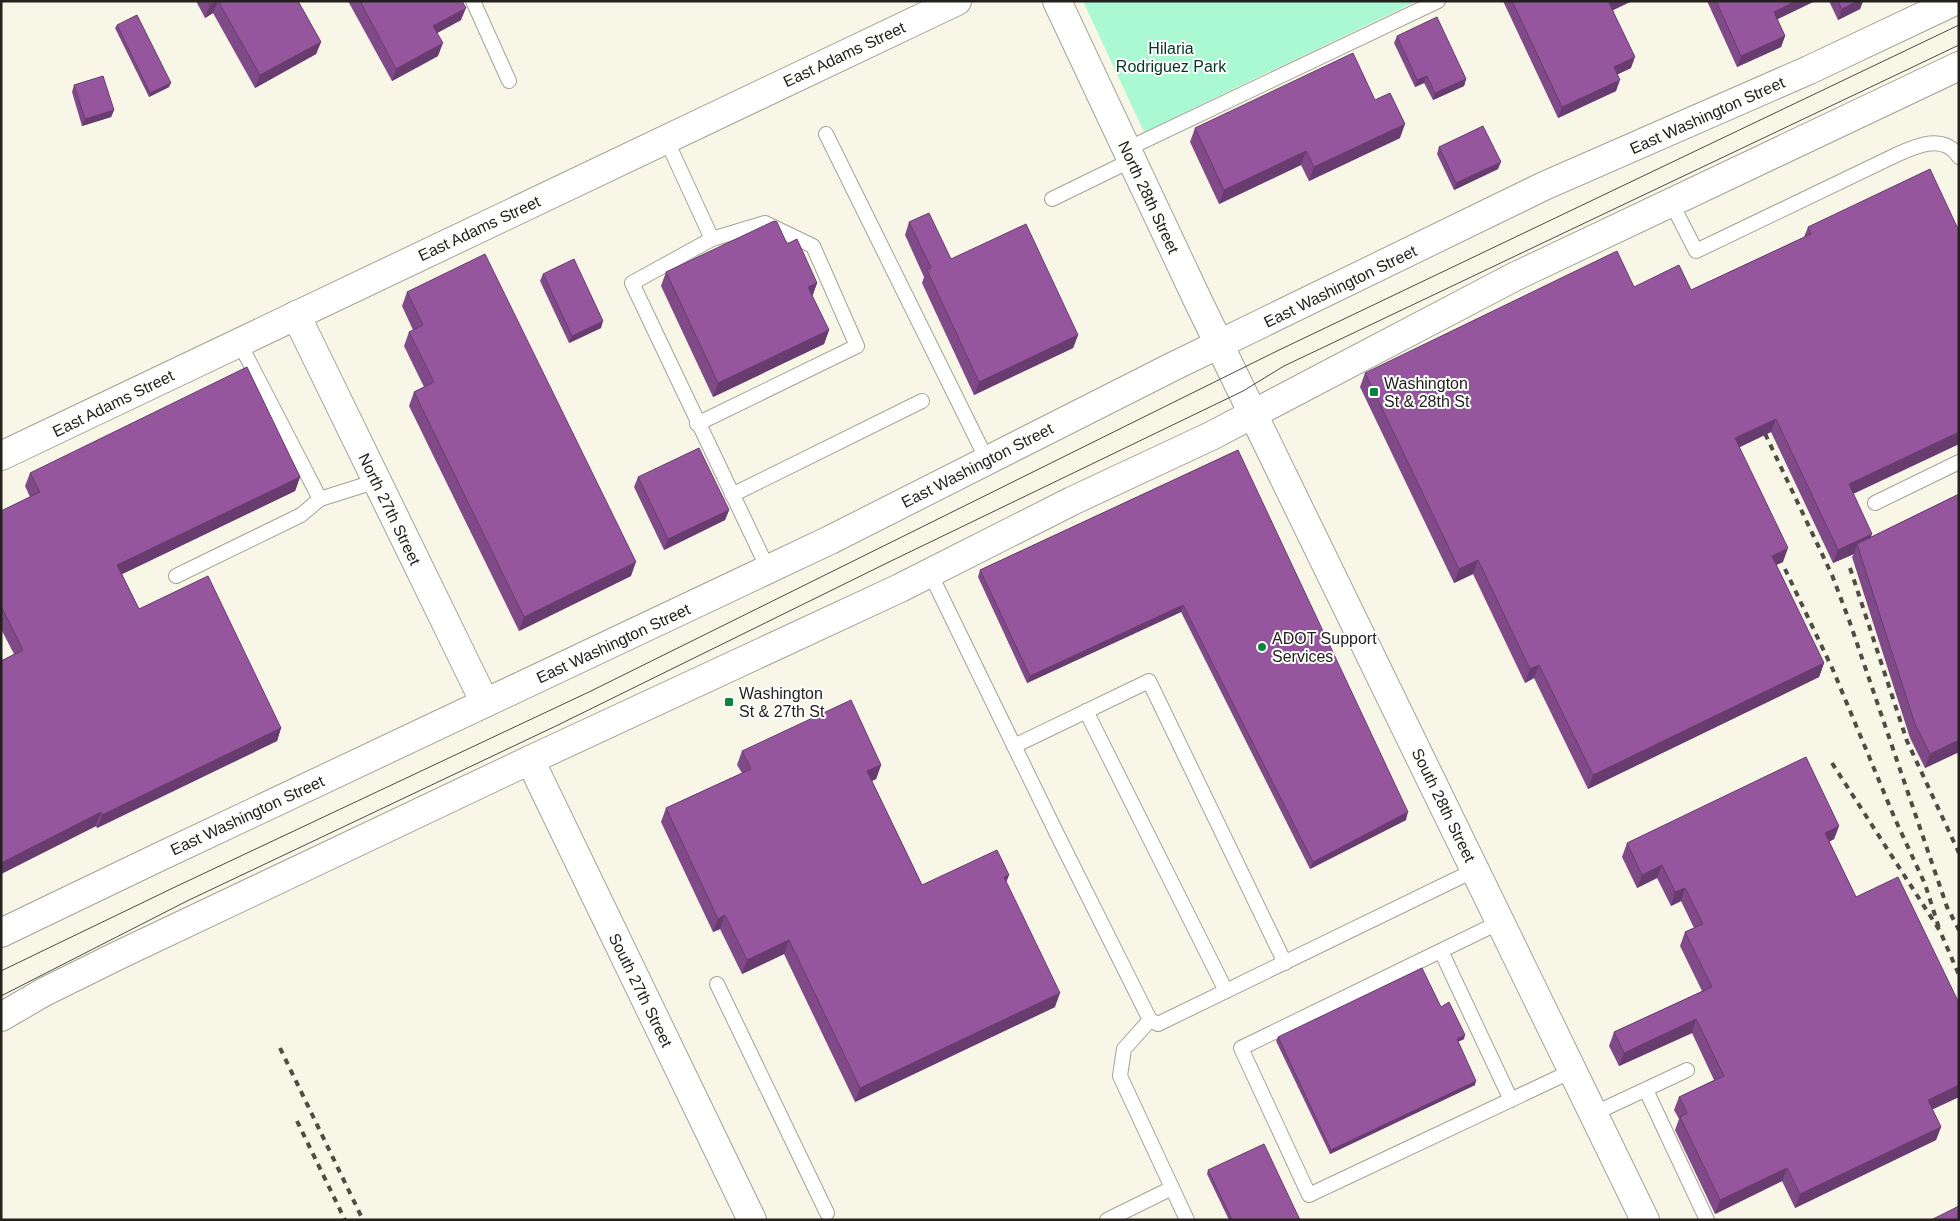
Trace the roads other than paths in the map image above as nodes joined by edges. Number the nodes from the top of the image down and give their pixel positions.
1 (473, 1) edge
2 (956, 1) edge
3 (1057, 1) edge
4 (1438, 1) edge
5 (1948, 3) edge
6 (1959, 66) edge
7 (509, 81) dead end
8 (826, 134) dead end
9 (666, 139) junction
10 (1130, 155) junction
11 (1959, 157) edge
12 (1052, 199) dead end
13 (1671, 202) junction
14 (712, 239) junction
15 (296, 315) junction
16 (239, 342) junction
17 (1220, 344) junction
18 (922, 401) dead end
19 (1248, 402) junction
20 (697, 424) junction
21 (1, 456) edge
22 (987, 460) junction
23 (1959, 462) edge
24 (377, 481) junction
25 (732, 495) junction
26 (320, 499) junction
27 (1875, 502) dead end
28 (768, 569) junction
29 (930, 573) junction
30 (176, 576) dead end
31 (485, 703) junction
32 (1086, 711) junction
33 (1014, 746) junction
34 (530, 760) junction
35 (1475, 870) junction
36 (1500, 922) junction
37 (1, 934) edge
38 (1441, 951) junction
39 (1284, 963) junction
40 (717, 984) dead end
41 (1226, 991) junction
42 (1, 1017) edge
43 (1150, 1020) junction
44 (1686, 1070) dead end
45 (1572, 1071) junction
46 (1646, 1090) junction
47 (1511, 1100) junction
48 (1593, 1114) junction
49 (1172, 1188) junction
50 (827, 1213) dead end
51 (752, 1220) edge
52 (1107, 1220) edge
53 (1187, 1220) edge
54 (1644, 1220) edge
55 (1707, 1220) edge

1 - 7 lane
2 - 9 main road, East Adams Street
3 - 10 main road, North 28th Street
4 - 10 lane
5 - 17 main road, East Washington Street
6 - 13 main road
8 - 22 lane
9 - 14 lane
9 - 15 main road, East Adams Street
10 - 12 lane
10 - 17 main road, North 28th Street
11 - 13 lane
13 - 19 main road
14 - 20 lane
14 - 20 lane
15 - 16 main road, East Adams Street
15 - 24 main road, North 27th Street
16 - 21 main road, East Adams Street
16 - 26 lane
17 - 19 main road, North 28th Street
17 - 22 main road, East Washington Street
18 - 25 lane
19 - 29 main road
19 - 35 main road, South 28th Street
20 - 25 lane
22 - 28 main road, East Washington Street
23 - 27 lane
24 - 26 lane
24 - 31 main road, North 27th Street
25 - 28 lane
26 - 30 lane
28 - 31 main road, East Washington Street
29 - 33 lane
29 - 34 main road
31 - 37 main road, East Washington Street
32 - 33 lane
32 - 39 lane
32 - 41 lane
33 - 43 lane
34 - 42 main road
34 - 51 main road, South 27th Street
35 - 36 main road, South 28th Street
35 - 39 lane
36 - 38 lane
36 - 45 main road, South 28th Street
38 - 47 lane
38 - 47 lane
39 - 41 lane
40 - 50 lane
41 - 43 lane
43 - 49 lane
44 - 46 lane
45 - 47 lane
45 - 48 main road, South 28th Street
46 - 48 lane
46 - 55 lane
48 - 54 main road, South 28th Street
49 - 52 lane
49 - 53 lane

